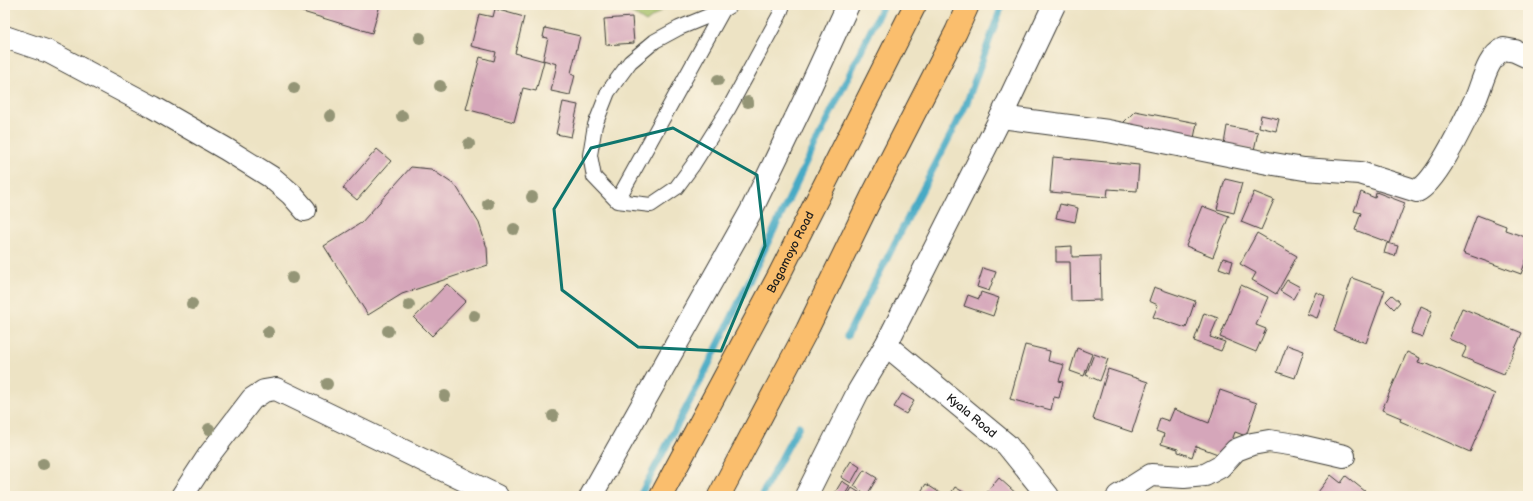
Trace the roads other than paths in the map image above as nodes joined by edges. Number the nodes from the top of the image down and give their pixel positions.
1 (783, 5) edge
2 (848, 5) edge
3 (915, 5) edge
4 (968, 5) edge
5 (1054, 5) edge
6 (727, 7) edge
7 (5, 37) edge
8 (1528, 57) edge
9 (1001, 117) junction
10 (617, 201) junction
11 (305, 210) dead end
12 (886, 345) junction
13 (1344, 456) dead end
14 (182, 496) edge
15 (497, 496) edge
16 (591, 496) edge
17 (661, 496) edge
18 (719, 496) edge
19 (806, 496) edge
20 (1048, 496) edge
21 (1118, 496) edge

1 - 10 lane
2 - 16 street
3 - 17 highway, Bagamoyo Road
4 - 18 highway
5 - 9 street
6 - 10 lane
6 - 10 lane
7 - 11 street
8 - 9 street
9 - 12 street
12 - 19 street
12 - 20 street, Kyala Road
13 - 21 street
14 - 15 street

